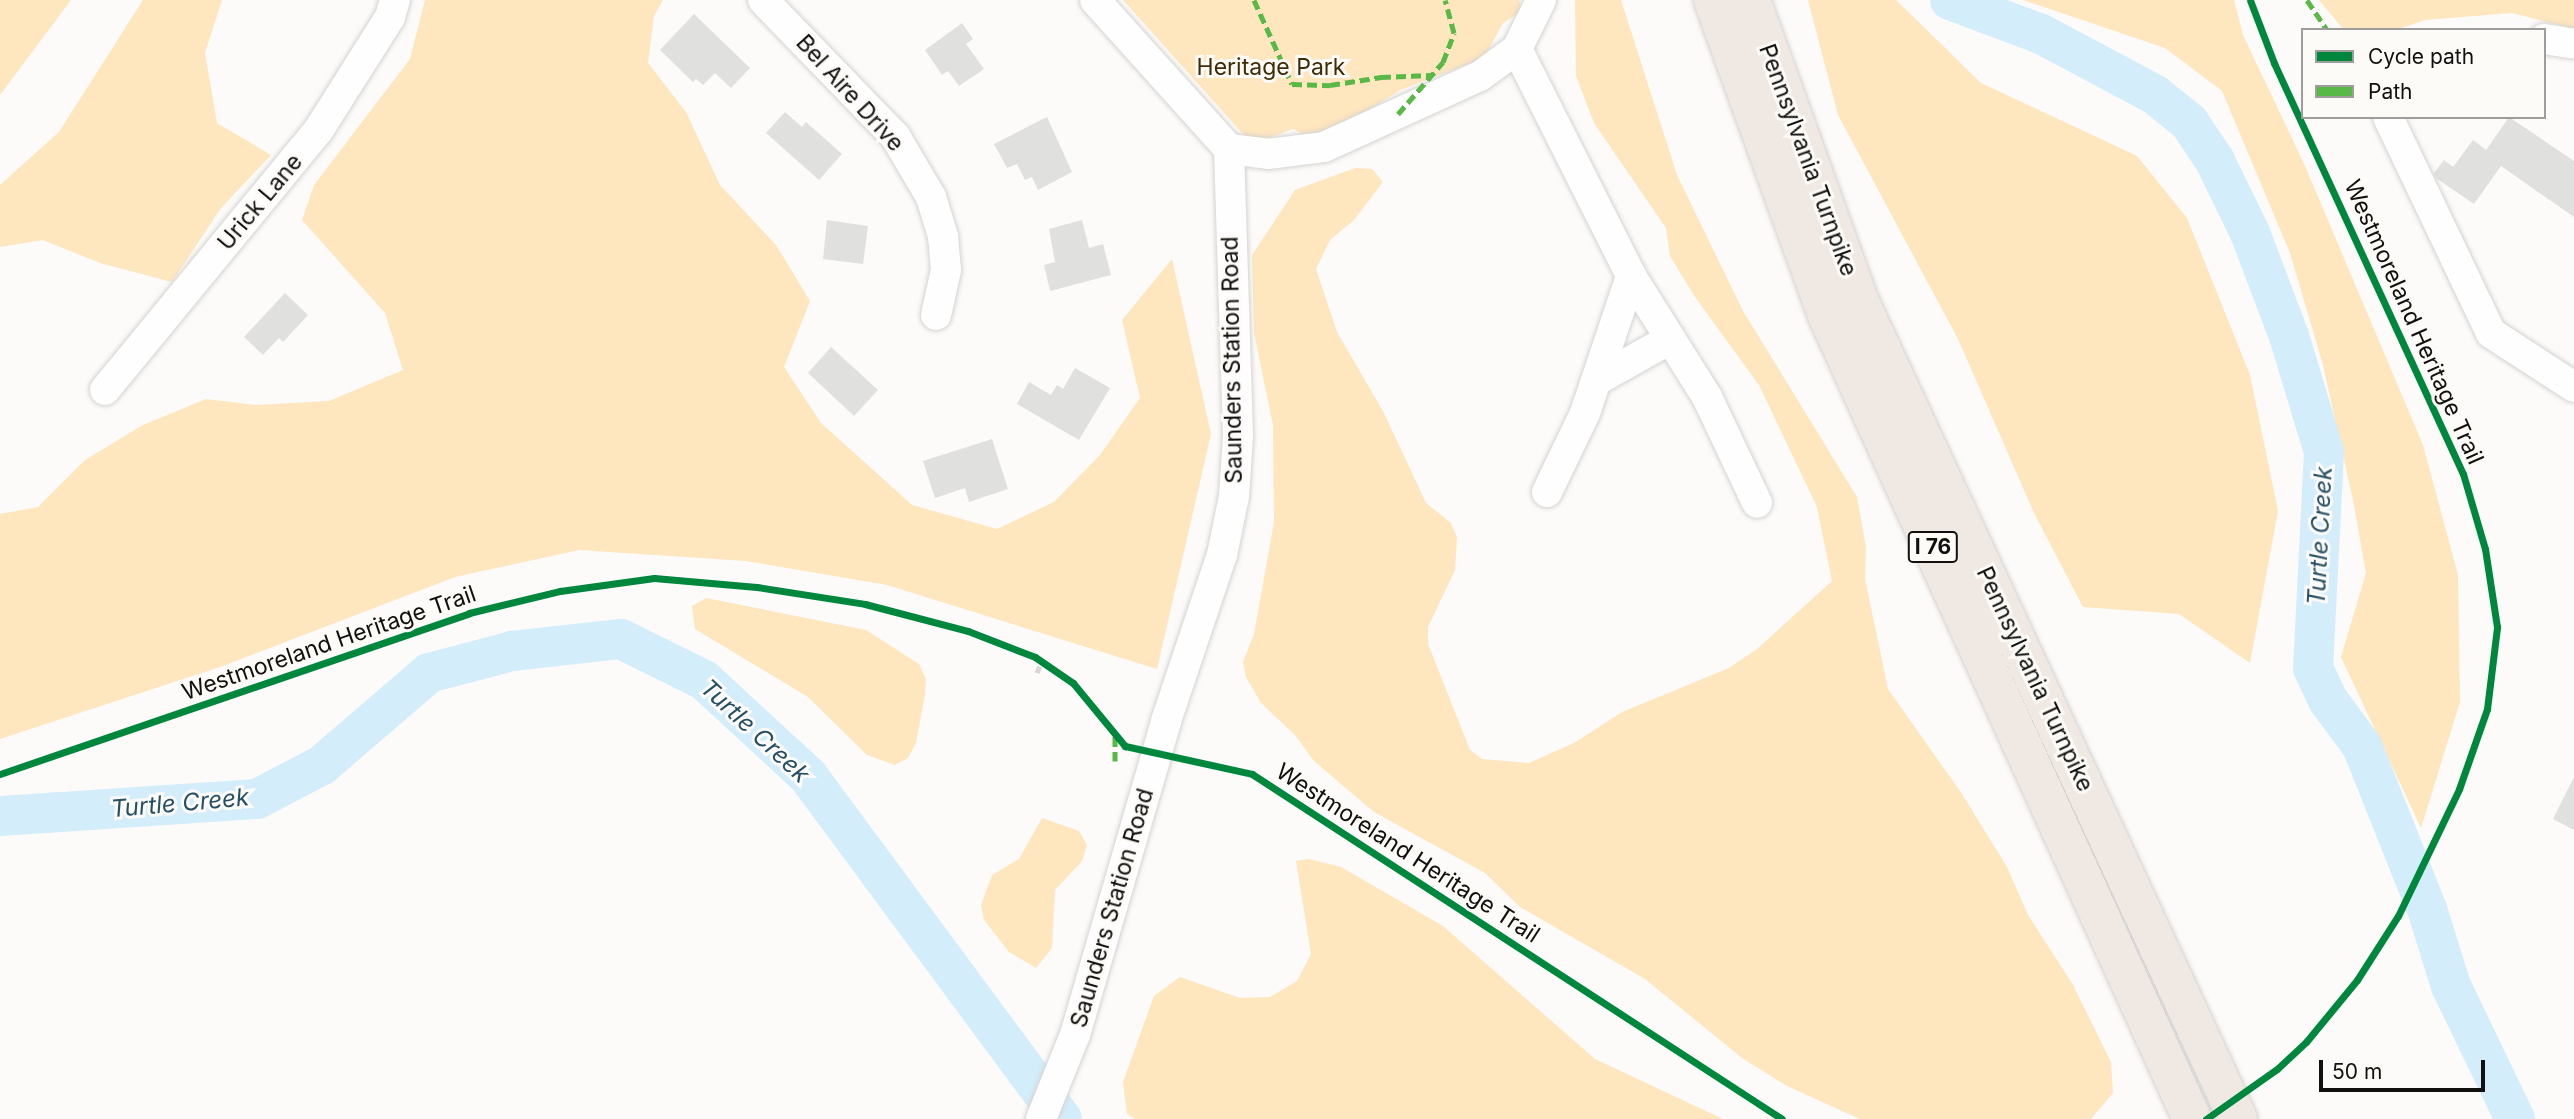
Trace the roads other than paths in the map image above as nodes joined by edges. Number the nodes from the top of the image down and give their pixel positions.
1 (395, 0) edge
2 (763, 0) edge
3 (1095, 0) edge
4 (1541, 0) edge
5 (1713, 0) edge
6 (1751, 0) edge
7 (2546, 39) edge
8 (2574, 44) edge
9 (1517, 49) junction
10 (2389, 119) edge
11 (1229, 149) junction
12 (1631, 276) junction
13 (936, 315) dead end
14 (1670, 339) junction
15 (1597, 380) junction
16 (2574, 387) edge
17 (104, 390) dead end
18 (1547, 492) dead end
19 (1757, 503) dead end
20 (2184, 1102) edge
21 (1041, 1119) edge
22 (2238, 1119) edge

1 - 17 street, Urick Lane
2 - 13 street, Bel Aire Drive
3 - 11 street
4 - 9 street
5 - 20 highway, Pennsylvania Turnpike / I 76
6 - 22 highway, Pennsylvania Turnpike / I 76
7 - 8 street
9 - 11 street
9 - 12 street
10 - 16 street
11 - 21 street, Saunders Station Road
12 - 14 street
12 - 15 street
14 - 15 street
14 - 19 street
15 - 18 street

